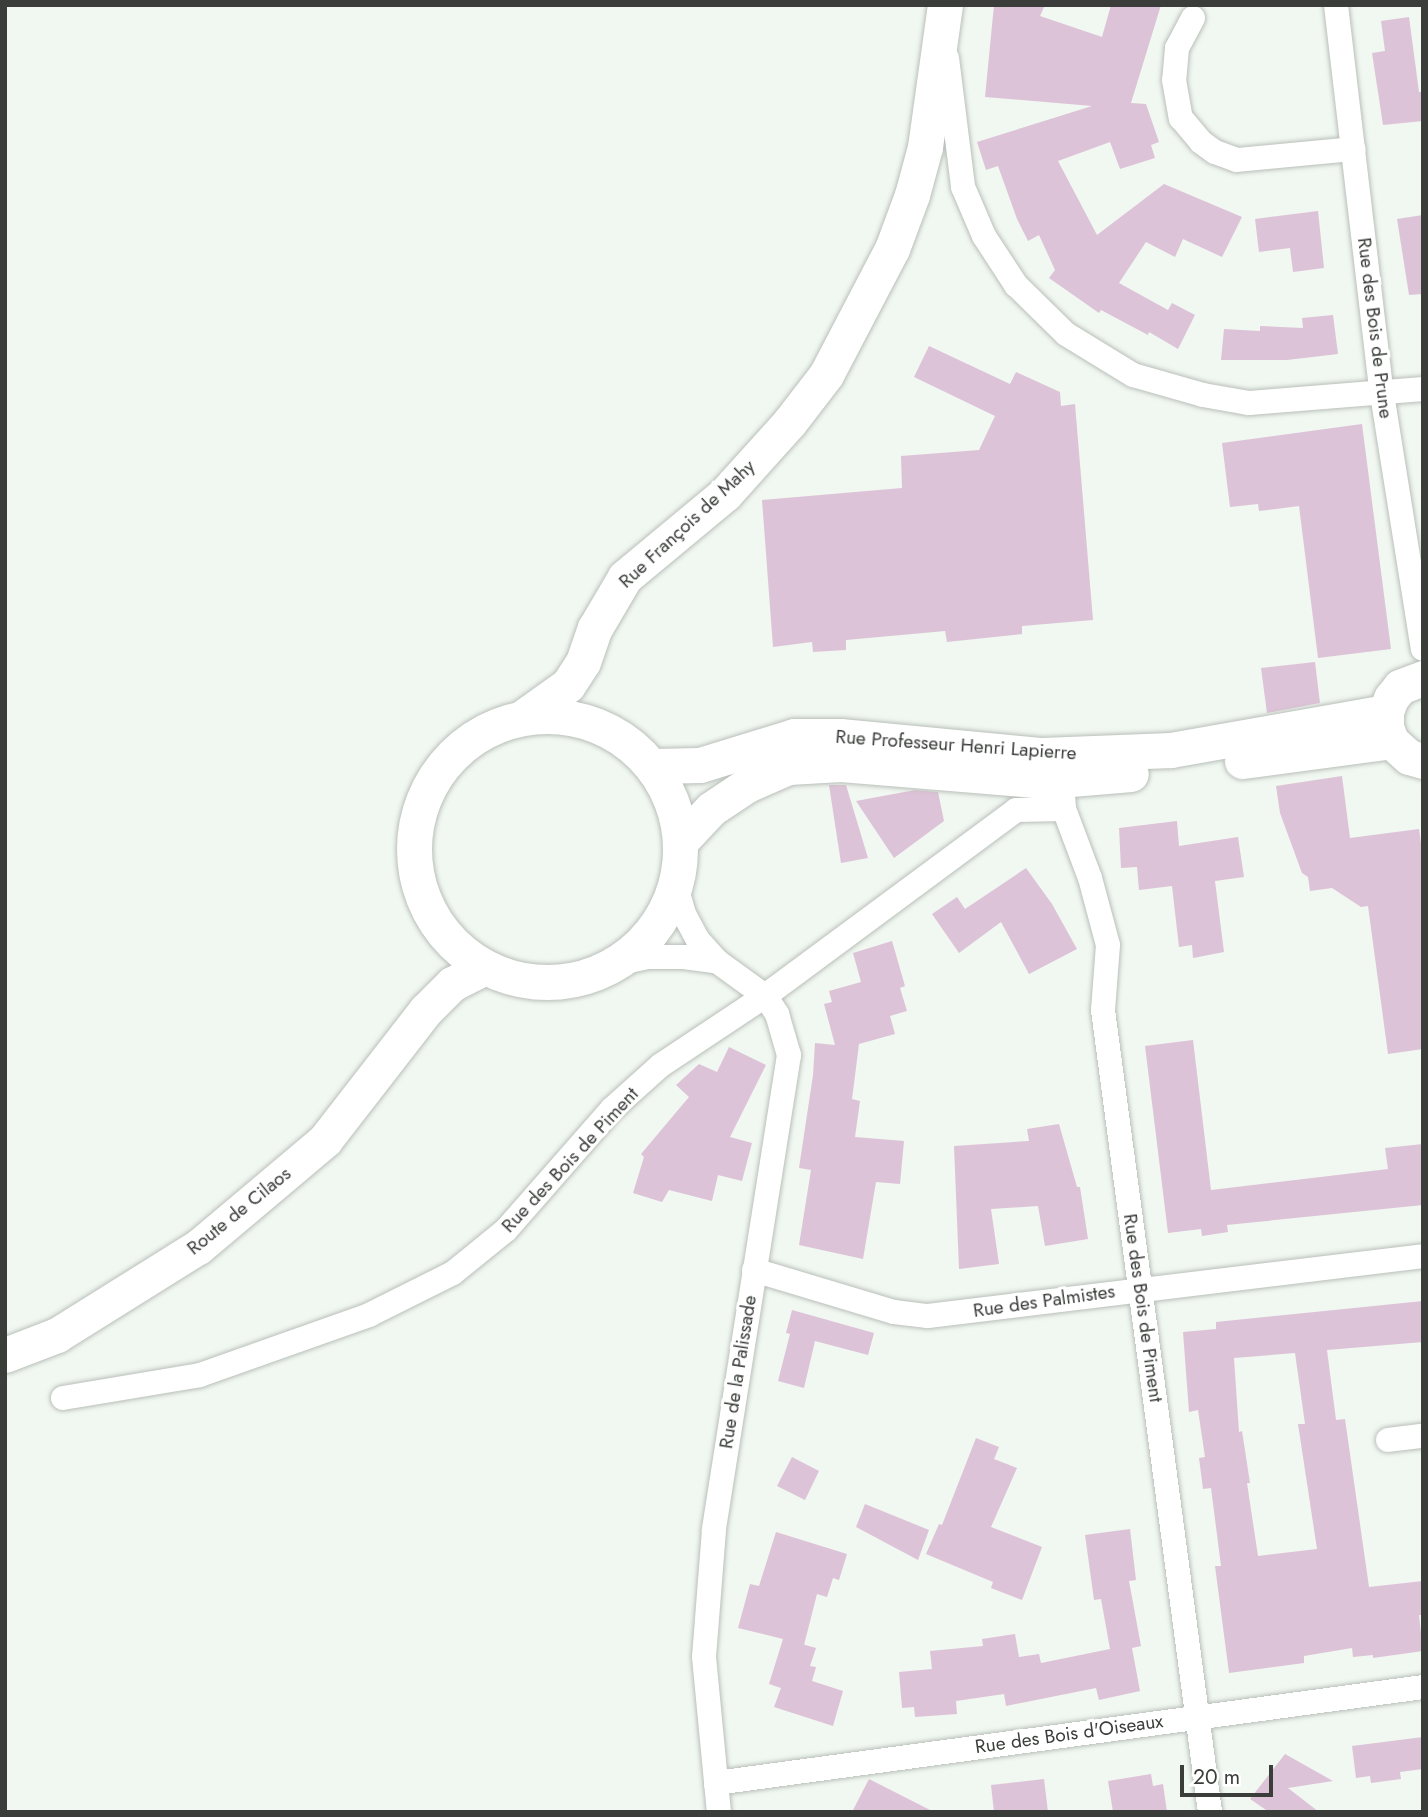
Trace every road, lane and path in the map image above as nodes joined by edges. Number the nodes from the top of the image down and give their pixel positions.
1 (1336, 5) edge
2 (944, 15) edge
3 (1193, 18) dead end
4 (1353, 149) junction
5 (1423, 389) edge
6 (1382, 394) junction
7 (1423, 649) edge
8 (583, 662) junction
9 (1423, 678) edge
10 (523, 717) junction
11 (1389, 726) junction
12 (602, 727) junction
13 (1423, 761) edge
14 (653, 766) junction
15 (1061, 781) junction
16 (681, 841) junction
17 (676, 886) junction
18 (438, 927) junction
19 (718, 962) junction
20 (615, 964) junction
21 (485, 967) junction
22 (765, 996) junction
23 (426, 1010) junction
24 (1423, 1256) edge
25 (754, 1270) junction
26 (1140, 1288) junction
27 (5, 1355) edge
28 (63, 1398) dead end
29 (1423, 1436) edge
30 (1388, 1440) dead end
31 (1423, 1687) edge
32 (1197, 1716) junction
33 (716, 1783) junction
34 (719, 1812) edge
35 (1210, 1812) edge

1 - 4 street, Rue des Bois de Prune
2 - 6 street
2 - 8 main road, Rue François de Mahy
3 - 4 street
4 - 6 street, Rue des Bois de Prune
5 - 6 street
6 - 7 street, Rue des Bois de Prune
8 - 10 main road, Rue François de Mahy
8 - 12 main road
9 - 11 main road
10 - 12 main road
10 - 18 main road
11 - 13 main road
11 - 15 main road, Rue Professeur Henri Lapierre
12 - 14 main road
14 - 15 main road, Rue Professeur Henri Lapierre
14 - 16 main road
15 - 16 main road, Rue Professeur Henri Lapierre
15 - 22 street, Rue des Bois de Piment
15 - 26 street, Rue des Bois de Piment
16 - 17 main road
17 - 19 street, Rue de la Palissade
17 - 20 main road
18 - 21 main road
18 - 23 main road, Route de Cilaos
19 - 20 street, Rue de la Palissade
19 - 22 street, Rue de la Palissade
20 - 21 main road
21 - 23 main road, Route de Cilaos
22 - 25 street, Rue de la Palissade
22 - 28 street, Rue des Bois de Piment
23 - 27 main road, Route de Cilaos
24 - 26 street, Rue des Palmistes
25 - 26 street, Rue des Palmistes
25 - 33 street, Rue de la Palissade
26 - 32 street, Rue des Bois de Piment
29 - 30 street
31 - 32 street, Rue des Bois d'Oiseaux
32 - 33 street, Rue des Bois d'Oiseaux
32 - 35 street, Rue des Bois de Piment
33 - 34 street, Rue de la Palissade

